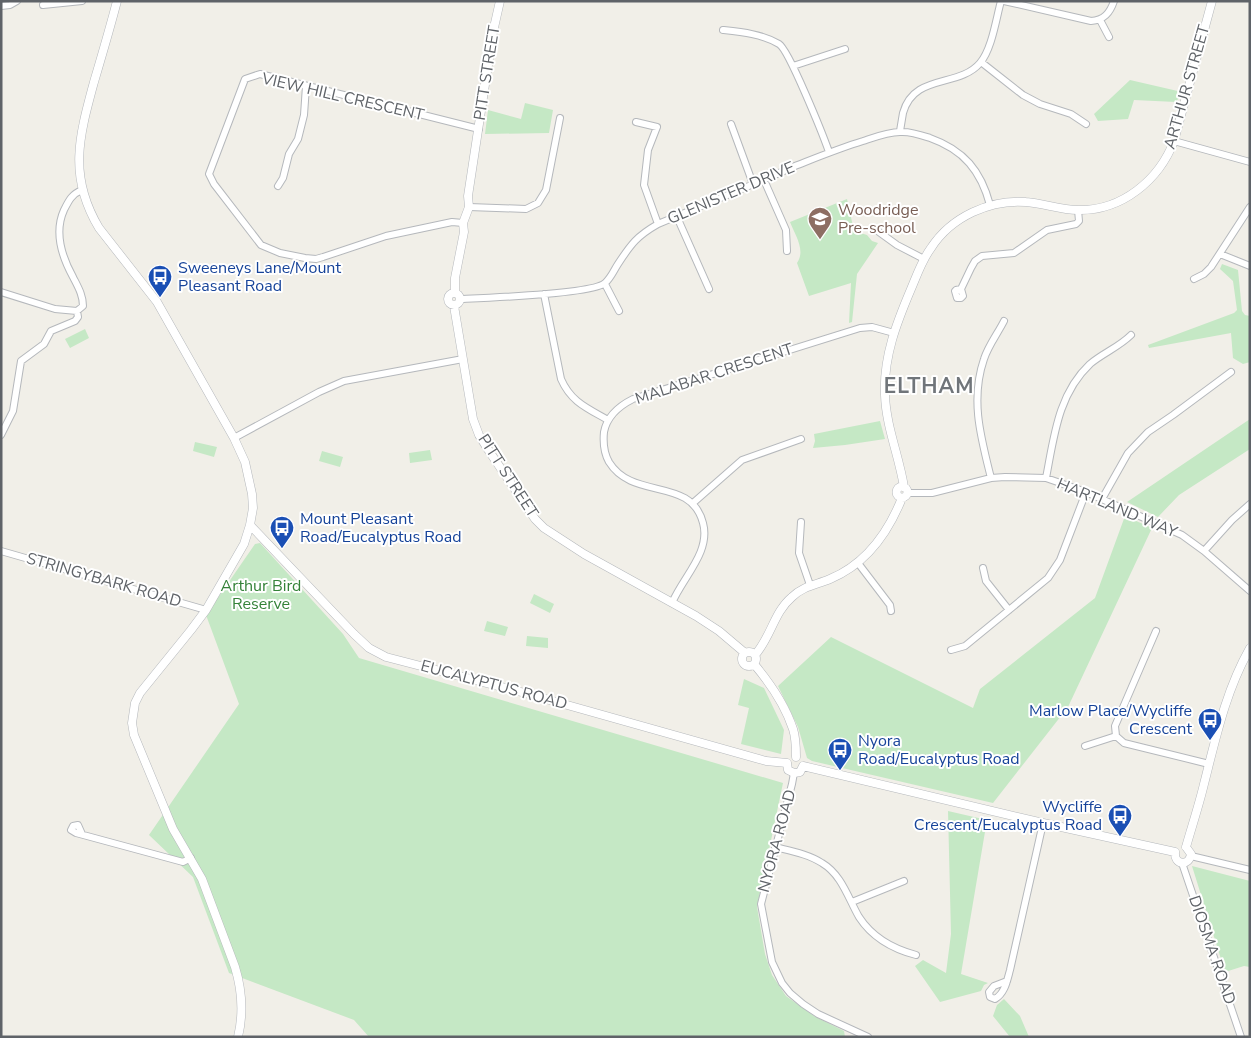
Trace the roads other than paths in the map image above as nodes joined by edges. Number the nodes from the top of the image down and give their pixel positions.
1 (18, 1) edge
2 (82, 1) edge
3 (117, 1) edge
4 (500, 1) edge
5 (1003, 1) edge
6 (1114, 1) edge
7 (1212, 1) edge
8 (44, 5) dead end
9 (1, 6) edge
10 (1100, 20) junction
11 (723, 30) dead end
12 (1109, 38) dead end
13 (845, 49) dead end
14 (981, 62) junction
15 (793, 66) junction
16 (306, 86) junction
17 (560, 118) dead end
18 (636, 122) dead end
19 (730, 124) dead end
20 (1086, 124) dead end
21 (479, 130) junction
22 (900, 132) junction
23 (1174, 141) junction
24 (830, 152) junction
25 (1250, 162) edge
26 (764, 180) junction
27 (753, 184) junction
28 (278, 186) dead end
29 (82, 190) junction
30 (990, 206) junction
31 (469, 207) junction
32 (1250, 207) edge
33 (1078, 210) junction
34 (676, 217) junction
35 (463, 222) junction
36 (658, 224) junction
37 (879, 232) dead end
38 (788, 251) dead end
39 (1220, 254) junction
40 (924, 259) junction
41 (1250, 266) edge
42 (1194, 279) dead end
43 (604, 284) junction
44 (709, 289) dead end
45 (961, 290) dead end
46 (1, 292) edge
47 (454, 293) junction
48 (544, 294) junction
49 (461, 299) junction
50 (454, 306) junction
51 (77, 311) junction
52 (618, 311) dead end
53 (1004, 321) dead end
54 (894, 333) junction
55 (1131, 335) dead end
56 (463, 360) junction
57 (1231, 372) dead end
58 (608, 420) junction
59 (1, 434) edge
60 (234, 438) junction
61 (801, 439) dead end
62 (992, 478) junction
63 (1046, 478) junction
64 (1086, 492) junction
65 (902, 493) junction
66 (1102, 499) junction
67 (693, 503) junction
68 (1250, 504) edge
69 (801, 522) dead end
70 (250, 525) junction
71 (1, 551) edge
72 (1204, 551) junction
73 (858, 563) junction
74 (983, 568) dead end
75 (810, 585) junction
76 (1250, 591) edge
77 (672, 603) junction
78 (206, 610) junction
79 (1009, 610) junction
80 (891, 611) dead end
81 (1156, 631) dead end
82 (1250, 648) edge
83 (952, 650) dead end
84 (745, 653) junction
85 (755, 655) junction
86 (1242, 662) junction
87 (754, 664) junction
88 (1250, 666) edge
89 (1116, 736) junction
90 (1085, 746) dead end
91 (796, 757) junction
92 (787, 764) junction
93 (1209, 764) junction
94 (803, 766) junction
95 (794, 773) junction
96 (1043, 823) junction
97 (82, 834) dead end
98 (775, 847) junction
99 (1186, 847) junction
100 (1174, 852) junction
101 (1191, 856) junction
102 (191, 858) junction
103 (1182, 863) junction
104 (1250, 870) edge
105 (904, 881) dead end
106 (852, 902) junction
107 (916, 955) dead end
108 (1007, 981) dead end
109 (238, 1037) edge
110 (868, 1037) edge
111 (1241, 1037) edge

1 - 9 street
2 - 8 street
3 - 29 street
4 - 21 street, PITT STREET
5 - 10 street
5 - 14 street
6 - 10 street
7 - 23 street, ARTHUR STREET
10 - 12 street
11 - 15 street
13 - 15 street
14 - 20 street
14 - 22 street
15 - 24 street
16 - 21 street, VIEW HILL CRESCENT
16 - 28 street
16 - 35 street, VIEW HILL CRESCENT
17 - 31 street
18 - 36 street
19 - 27 street
21 - 31 street, PITT STREET
22 - 24 street, GLENISTER DRIVE
22 - 30 street, GLENISTER DRIVE
23 - 25 street
23 - 33 street, ARTHUR STREET
24 - 26 street, GLENISTER DRIVE
26 - 27 street, GLENISTER DRIVE
26 - 38 street
27 - 34 street, GLENISTER DRIVE
29 - 51 street
29 - 60 street
30 - 33 street, ARTHUR STREET
30 - 40 street, ARTHUR STREET
31 - 35 street, PITT STREET
32 - 39 street
33 - 45 street
34 - 36 street, GLENISTER DRIVE
34 - 44 street
35 - 47 street, PITT STREET
36 - 43 street, GLENISTER DRIVE
37 - 40 street
39 - 41 street
39 - 42 street
40 - 54 street, ARTHUR STREET
43 - 48 street
43 - 52 street
46 - 51 street
47 - 49 street
47 - 50 street
48 - 49 street
48 - 58 street
49 - 50 street
50 - 56 street, PITT STREET
51 - 59 street
53 - 62 street
54 - 58 street, MALABAR CRESCENT
54 - 65 street, ARTHUR STREET
55 - 63 street
56 - 60 street
56 - 77 street, PITT STREET
57 - 66 street
58 - 67 street
60 - 70 street
61 - 67 street
62 - 63 street, HARTLAND WAY
62 - 65 street, HARTLAND WAY
63 - 64 street, HARTLAND WAY
64 - 66 street, HARTLAND WAY
64 - 79 street
65 - 73 street, ARTHUR STREET
66 - 72 street, HARTLAND WAY
67 - 77 street
68 - 72 street
69 - 75 street
70 - 78 street
70 - 92 street, EUCALYPTUS ROAD
71 - 78 street, STRINGYBARK ROAD
72 - 76 street, HARTLAND WAY
73 - 75 street, ARTHUR STREET
73 - 80 street
74 - 79 street
75 - 85 street, ARTHUR STREET
77 - 84 street, PITT STREET
78 - 102 street
79 - 83 street
81 - 89 street
82 - 86 street
84 - 85 street
84 - 87 street
85 - 87 street
86 - 88 street
86 - 93 street
87 - 91 street
89 - 90 street
89 - 93 street
91 - 92 street
91 - 94 street
92 - 95 street
93 - 99 street
94 - 95 street
94 - 96 street
95 - 98 street, NYORA ROAD
96 - 100 street
96 - 108 street
97 - 102 street
98 - 106 street
98 - 110 street, NYORA ROAD
99 - 100 street
99 - 101 street
100 - 103 street
101 - 103 street
101 - 104 street
102 - 109 street
103 - 111 street, DIOSMA ROAD
105 - 106 street
106 - 107 street

